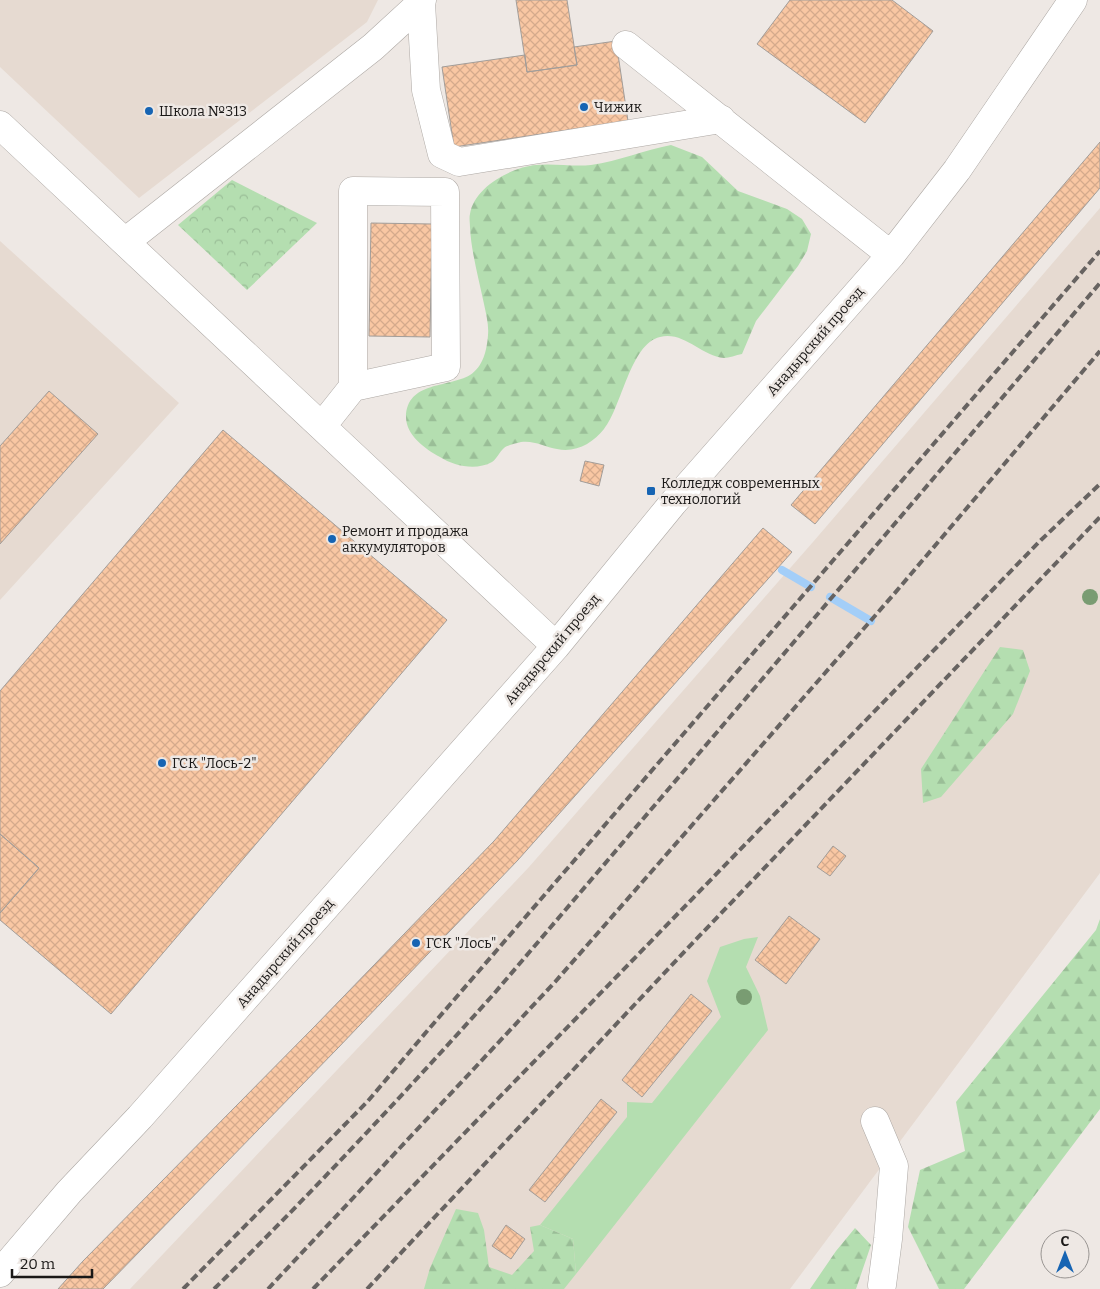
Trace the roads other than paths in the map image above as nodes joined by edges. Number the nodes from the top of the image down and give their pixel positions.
1 (1073, 0) edge
2 (422, 1) edge
3 (626, 45) dead end
4 (721, 119) junction
5 (0, 125) edge
6 (125, 242) junction
7 (890, 255) junction
8 (353, 388) junction
9 (322, 426) junction
10 (556, 646) junction
11 (875, 1121) dead end
12 (0, 1272) edge
13 (883, 1288) edge

1 - 7 street, Анадырский проезд
2 - 4 street
2 - 6 street
3 - 4 street
4 - 7 street
5 - 6 street
6 - 9 street
7 - 10 street, Анадырский проезд
8 - 8 street
8 - 9 street
9 - 10 street
10 - 12 street, Анадырский проезд
11 - 13 street

